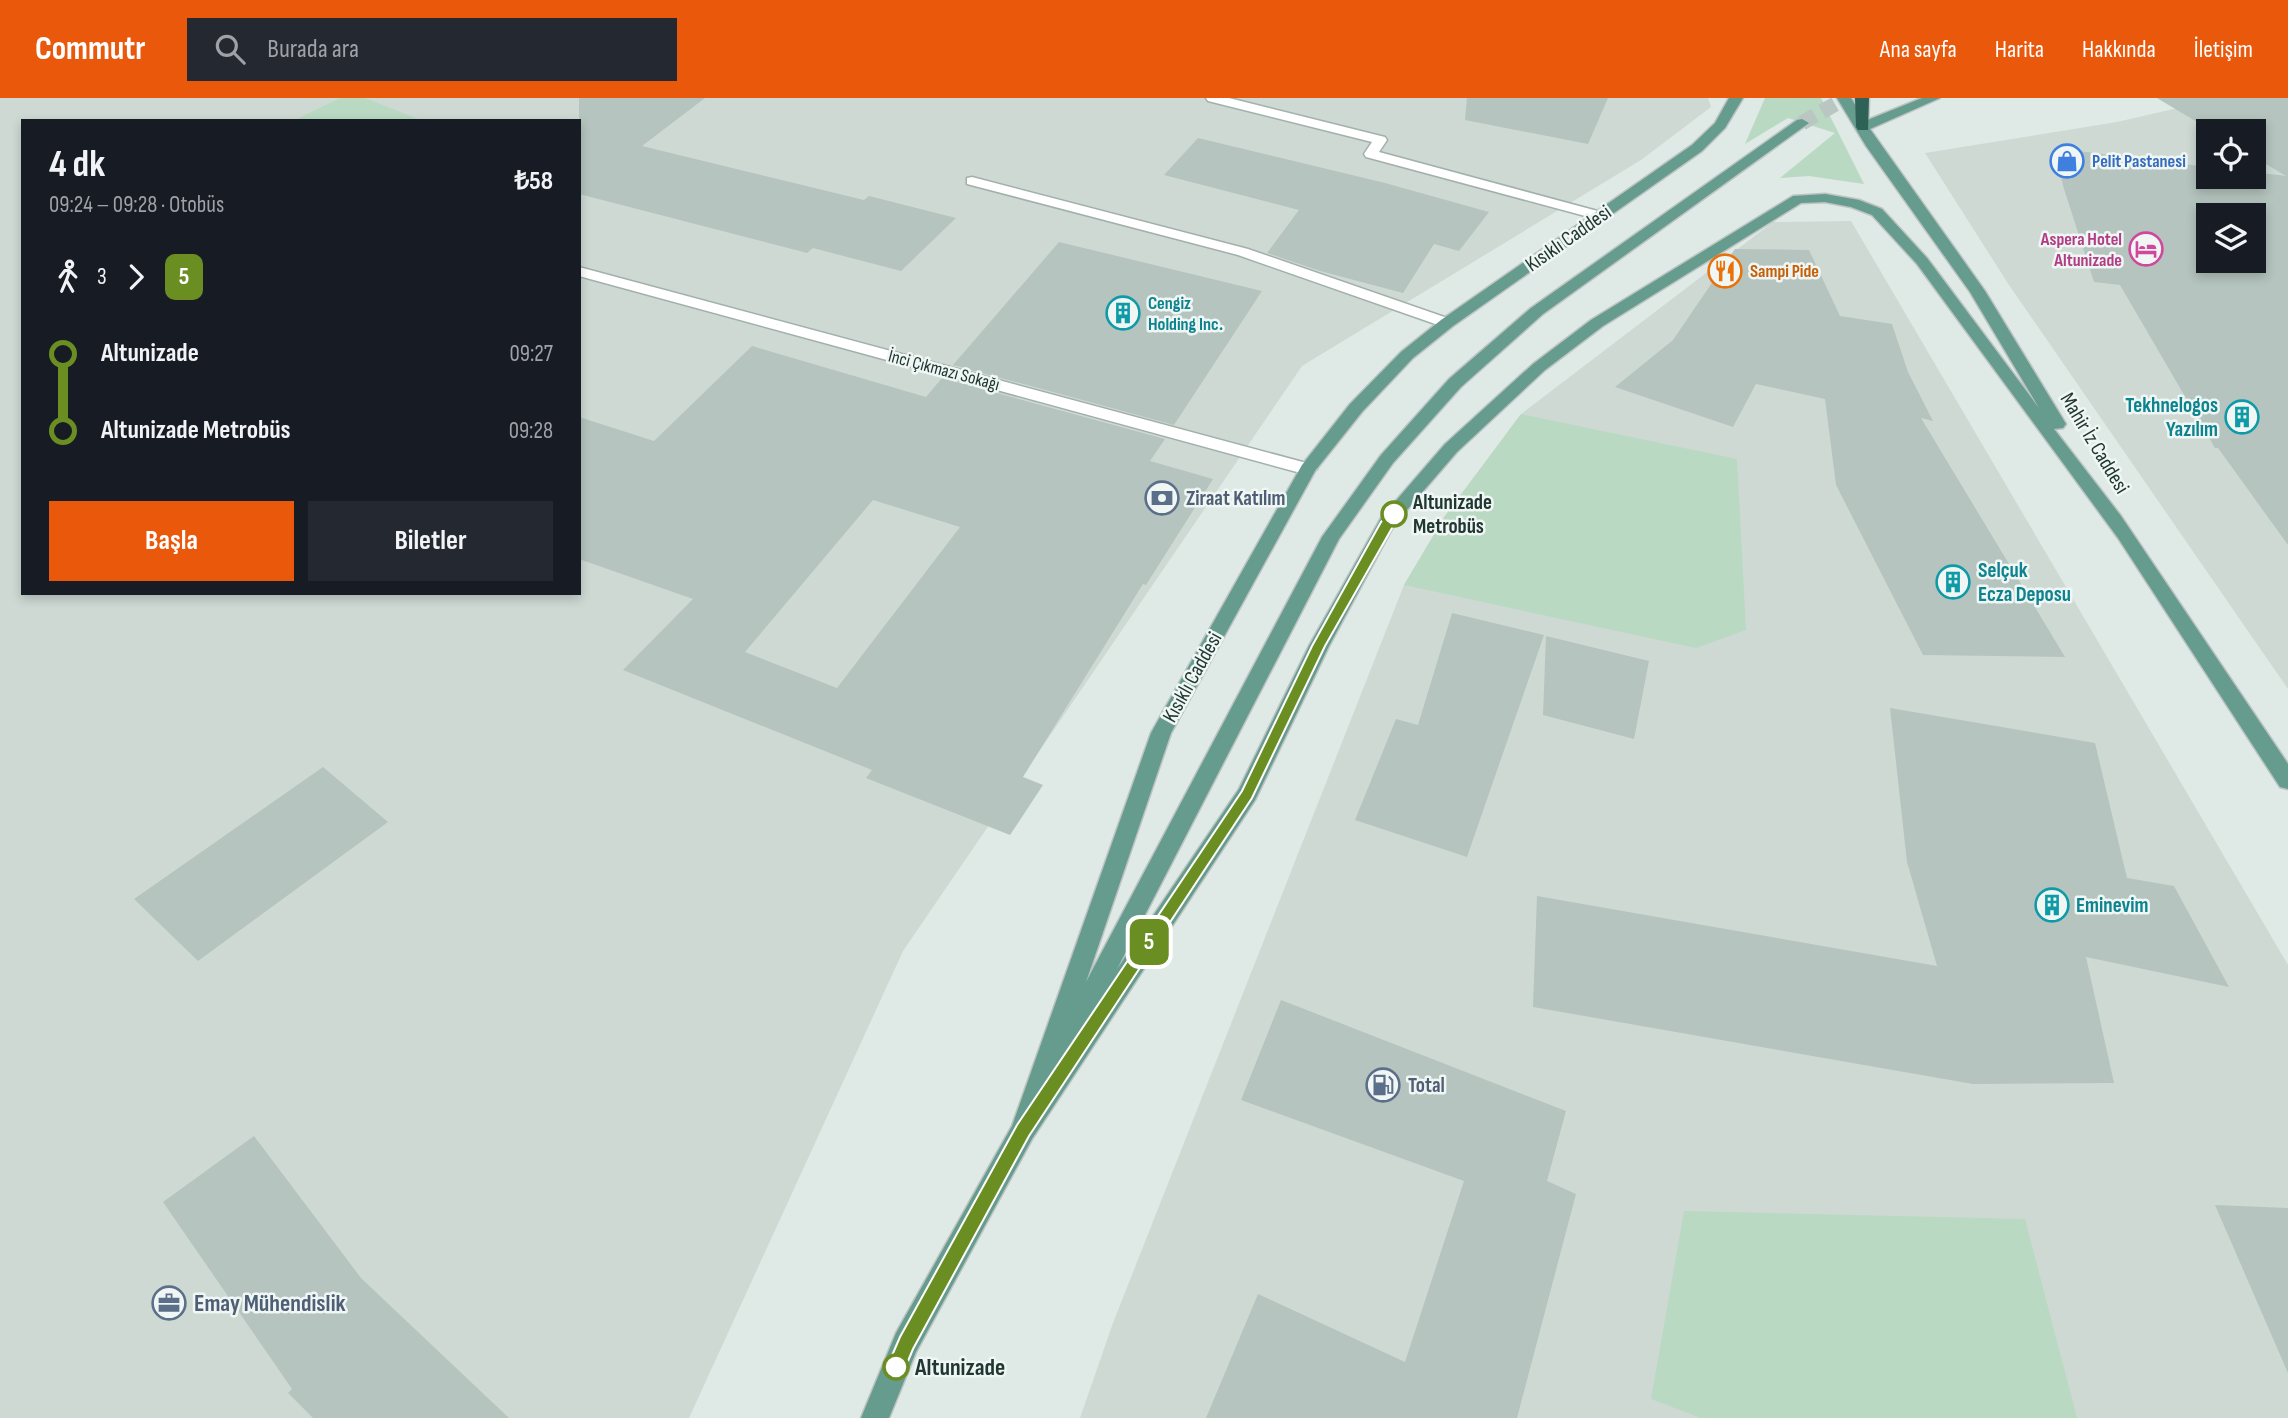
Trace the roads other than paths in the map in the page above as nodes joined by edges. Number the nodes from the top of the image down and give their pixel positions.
1 (1213, 98) edge
2 (1736, 98) edge
3 (1844, 98) edge
4 (1862, 98) edge
5 (1933, 98) edge
6 (1802, 123) tunnel mouth
7 (1863, 127) junction
8 (972, 181) dead end
9 (1600, 216) junction
10 (581, 272) edge
11 (1447, 323) junction
12 (1308, 469) junction
13 (2122, 533) junction
14 (2288, 781) edge
15 (1023, 1131) junction
16 (874, 1418) edge

1 - 9 street
2 - 9 main road, Kısıklı Caddesi
3 - 7 main road
4 - 7 highway
5 - 7 main road
6 - 15 main road
7 - 13 main road, Mahir İz Caddesi
8 - 11 street
9 - 11 main road, Kısıklı Caddesi
10 - 12 street, İnci Çıkmazı Sokağı
11 - 12 main road, Kısıklı Caddesi
12 - 15 main road, Kısıklı Caddesi
13 - 14 main road, Mahir İz Caddesi
13 - 15 main road
15 - 16 main road, Kısıklı Caddesi

